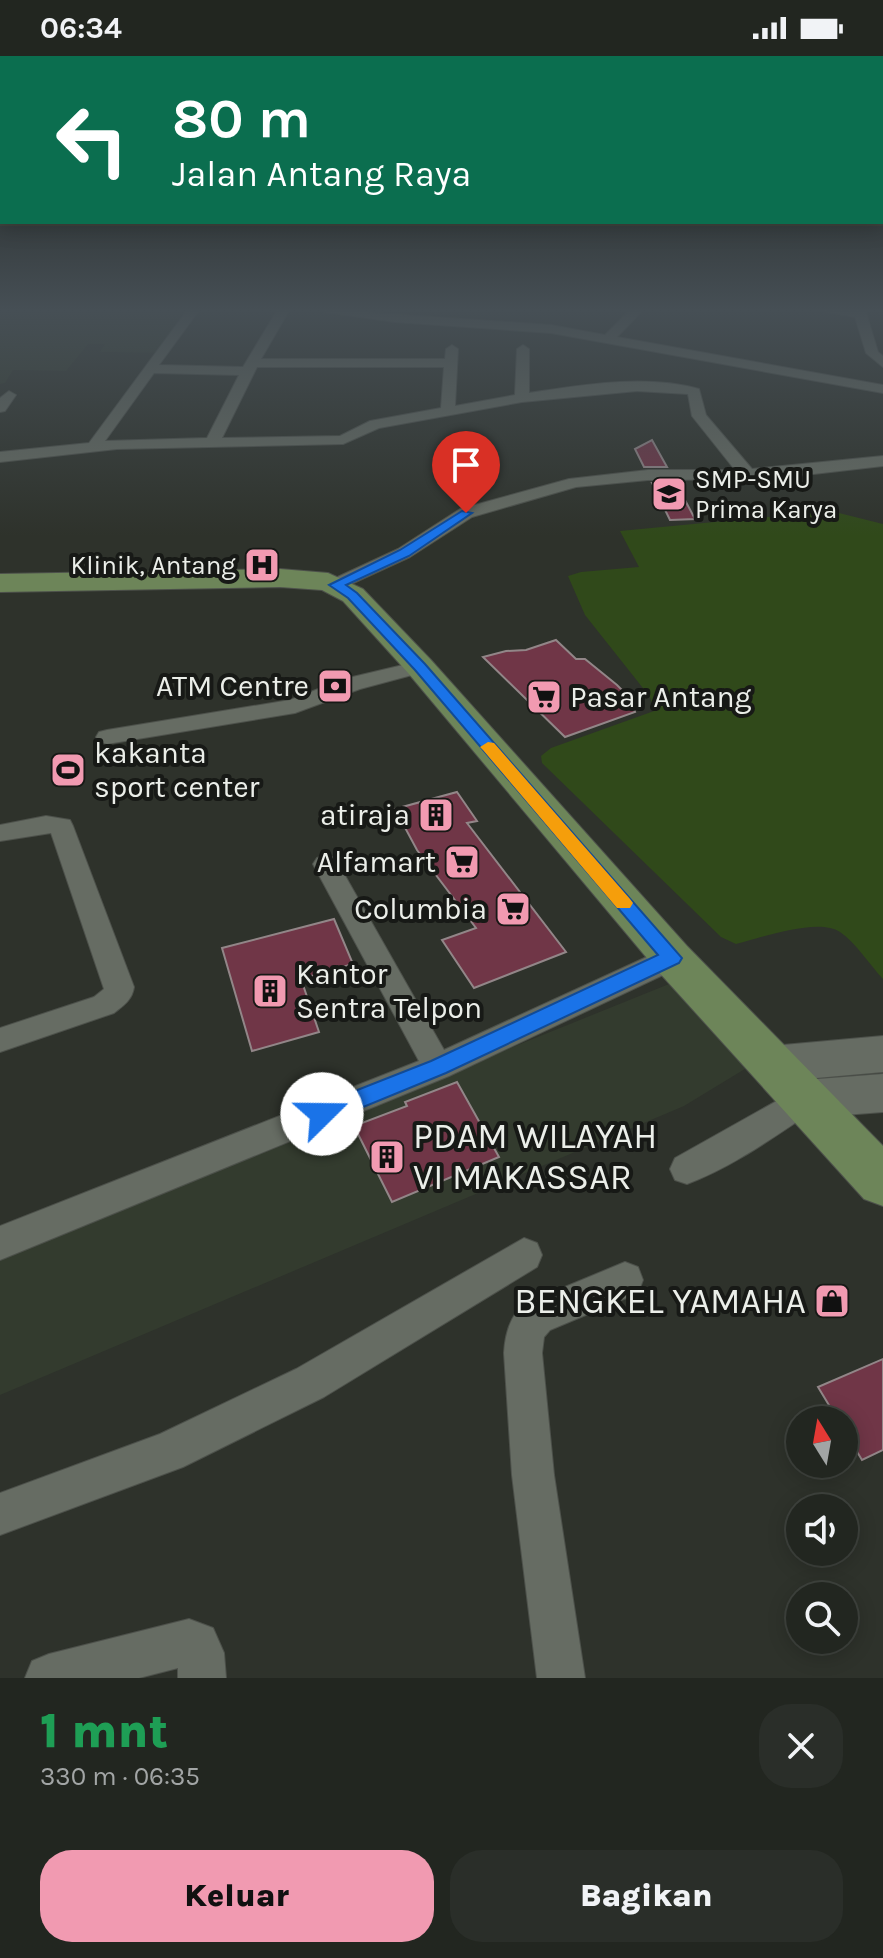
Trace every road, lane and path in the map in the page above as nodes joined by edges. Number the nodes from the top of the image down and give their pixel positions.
1 (138, 385) edge
2 (241, 385) edge
3 (449, 385) edge
4 (522, 385) edge
5 (859, 385) edge
6 (883, 389) edge
7 (9, 395) dead end
8 (522, 398) junction
9 (0, 408) edge
10 (448, 413) junction
11 (213, 442) junction
12 (94, 446) junction
13 (0, 457) edge
14 (883, 461) edge
15 (748, 475) junction
16 (0, 583) edge
17 (336, 585) junction
18 (420, 667) junction
19 (107, 737) dead end
20 (0, 833) edge
21 (326, 864) dead end
22 (672, 958) junction
23 (0, 1040) edge
24 (883, 1054) edge
25 (772, 1064) junction
26 (438, 1067) junction
27 (883, 1093) edge
28 (805, 1099) junction
29 (687, 1169) dead end
30 (883, 1182) edge
31 (0, 1243) edge
32 (524, 1255) dead end
33 (625, 1280) dead end
34 (0, 1514) edge
35 (49, 1678) edge
36 (202, 1678) edge
37 (561, 1678) edge

1 - 12 street
2 - 11 street
3 - 10 street
4 - 8 street
5 - 6 street
7 - 9 street
8 - 10 street
8 - 15 street
10 - 11 street
11 - 12 street
12 - 13 street
14 - 15 street
15 - 17 street
16 - 17 main road
17 - 18 main road
18 - 19 street
18 - 22 main road
20 - 23 street
21 - 26 street
22 - 25 main road
22 - 26 street
24 - 25 street
25 - 28 main road
26 - 31 street
27 - 28 street
28 - 29 street
28 - 30 main road
32 - 34 street
33 - 37 street
35 - 36 street

